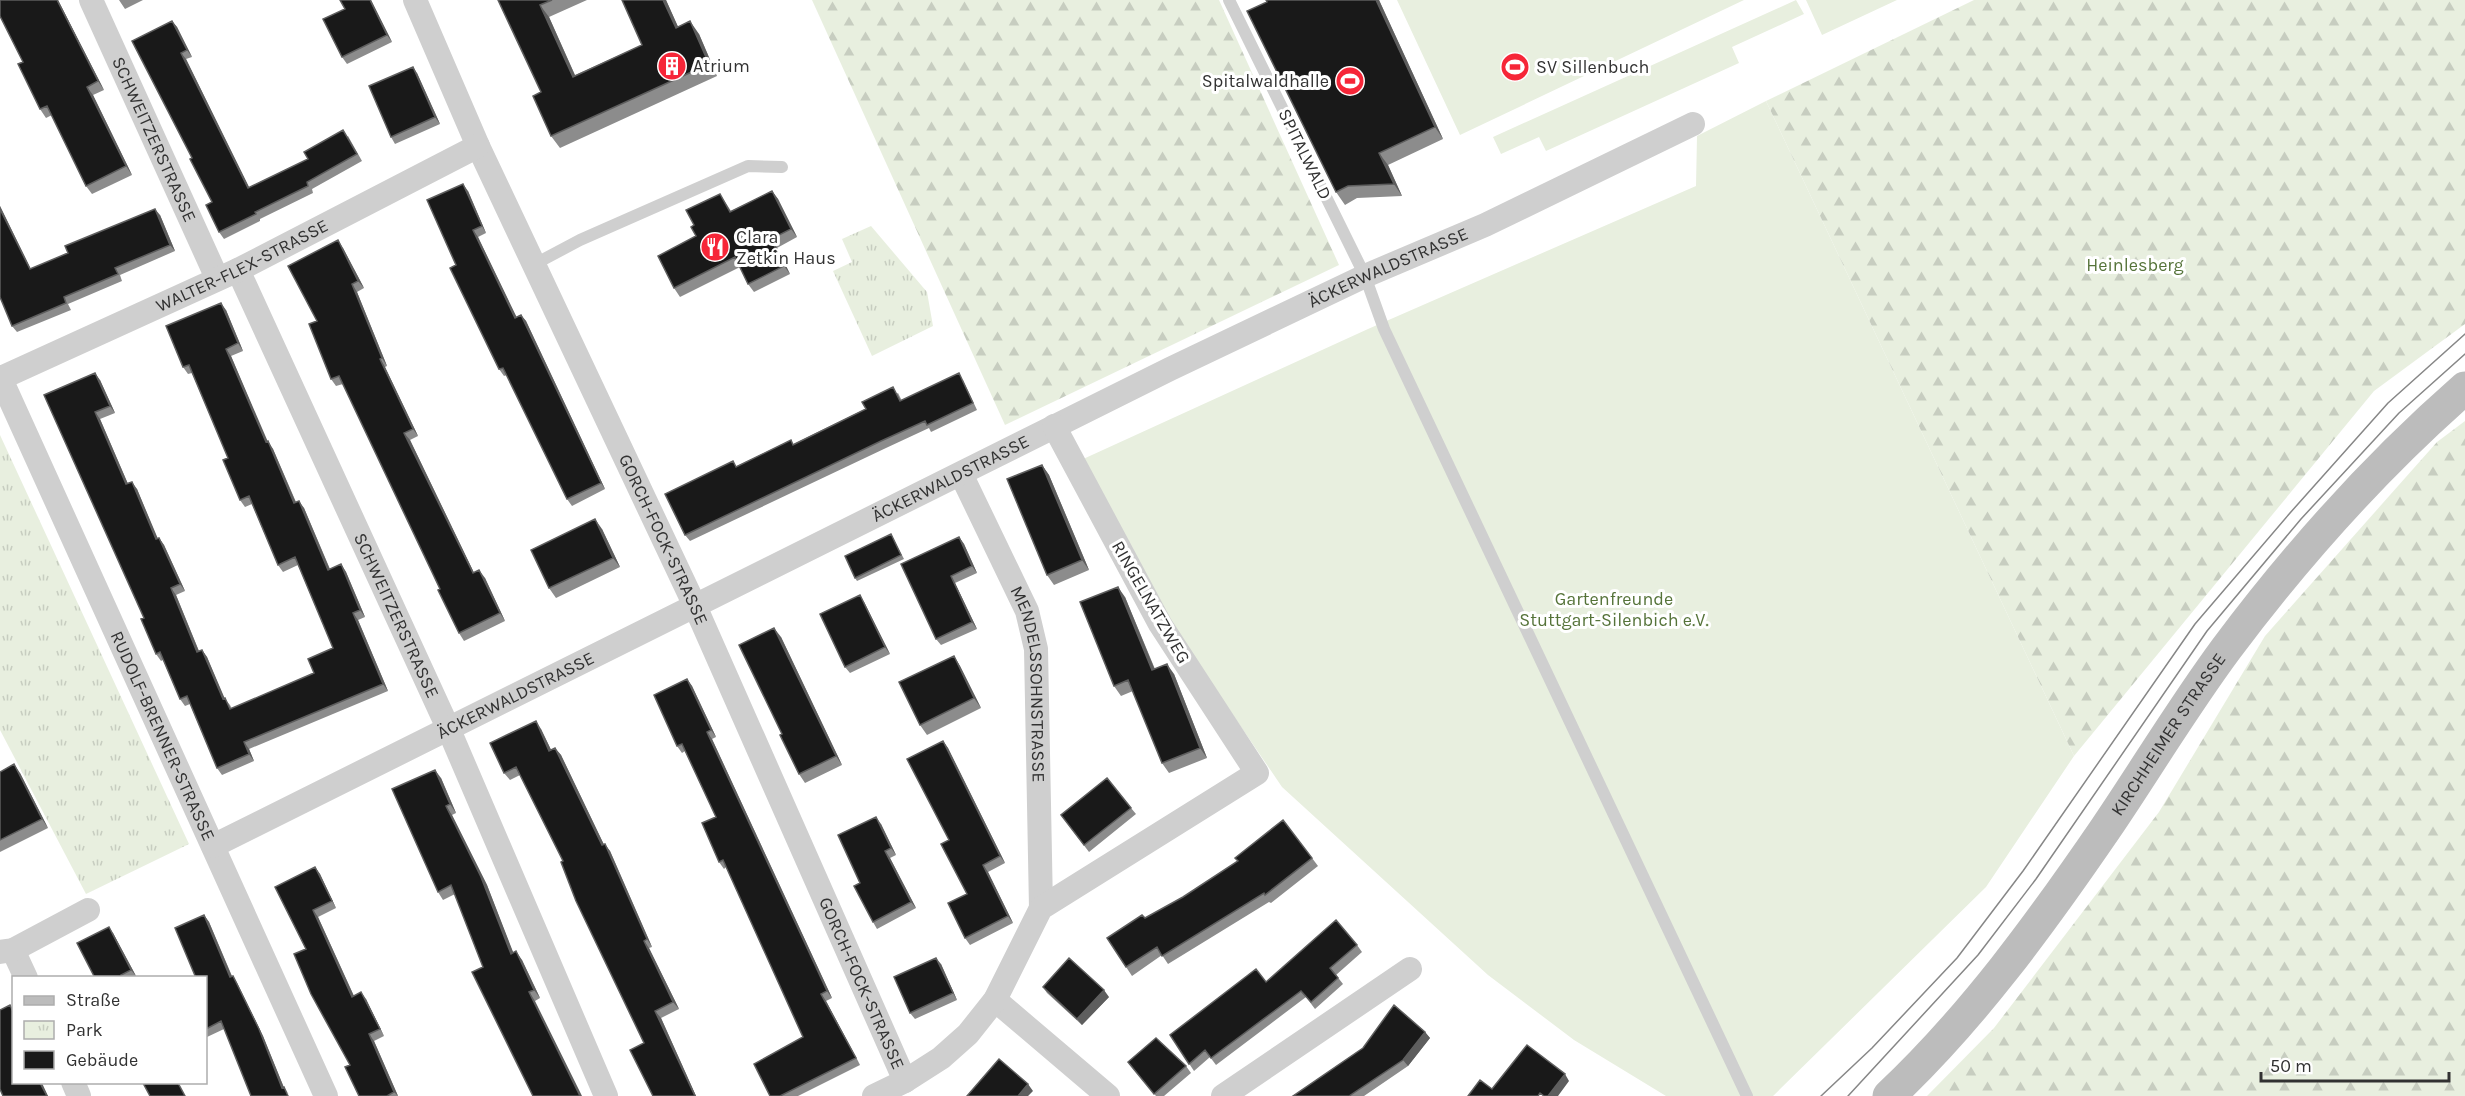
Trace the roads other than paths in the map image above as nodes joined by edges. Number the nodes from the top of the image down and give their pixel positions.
1 (91, 0) edge
2 (415, 0) edge
3 (1229, 0) edge
4 (1693, 124) dead end
5 (477, 146) junction
6 (782, 167) dead end
7 (534, 265) junction
8 (227, 274) junction
9 (1365, 276) junction
10 (2, 386) edge
11 (2465, 388) edge
12 (1054, 426) junction
13 (961, 474) junction
14 (695, 606) junction
15 (450, 730) junction
16 (213, 846) junction
17 (1041, 908) junction
18 (88, 910) dead end
19 (7, 951) edge
20 (1410, 969) dead end
21 (25, 976) edge
22 (994, 1000) junction
23 (905, 1081) junction
24 (326, 1096) edge
25 (606, 1096) edge
26 (874, 1096) edge
27 (1108, 1096) edge
28 (1223, 1096) edge
29 (1747, 1096) edge
30 (1889, 1096) edge

1 - 8 street, SCHWEITZERSTRASSE
2 - 5 street, GORCH-FOCK-STRASSE
3 - 9 lane, SPITALWALD
4 - 9 street, ÄCKERWALDSTRASSE
5 - 7 street, GORCH-FOCK-STRASSE
5 - 8 street, WALTER-FLEX-STRASSE
6 - 7 lane
7 - 14 street, GORCH-FOCK-STRASSE
8 - 10 street, WALTER-FLEX-STRASSE
8 - 15 street, SCHWEITZERSTRASSE
9 - 12 street, ÄCKERWALDSTRASSE
9 - 29 lane, SPITALWALD
10 - 16 street, RUDOLF-BRENNER-STRASSE
11 - 30 main road, KIRCHHEIMER STRASSE
12 - 13 street, ÄCKERWALDSTRASSE
12 - 17 street, RINGELNATZWEG
13 - 14 street, ÄCKERWALDSTRASSE
13 - 17 street, MENDELSSOHNSTRASSE
14 - 15 street, ÄCKERWALDSTRASSE
14 - 23 street, GORCH-FOCK-STRASSE
15 - 16 street, ÄCKERWALDSTRASSE
15 - 25 street, SCHWEITZERSTRASSE
16 - 24 street, RUDOLF-BRENNER-STRASSE
17 - 22 street, MENDELSSOHNSTRASSE
18 - 19 street
19 - 21 street
20 - 28 street
22 - 23 street, MENDELSSOHNSTRASSE
22 - 27 street
23 - 26 street, MENDELSSOHNSTRASSE

